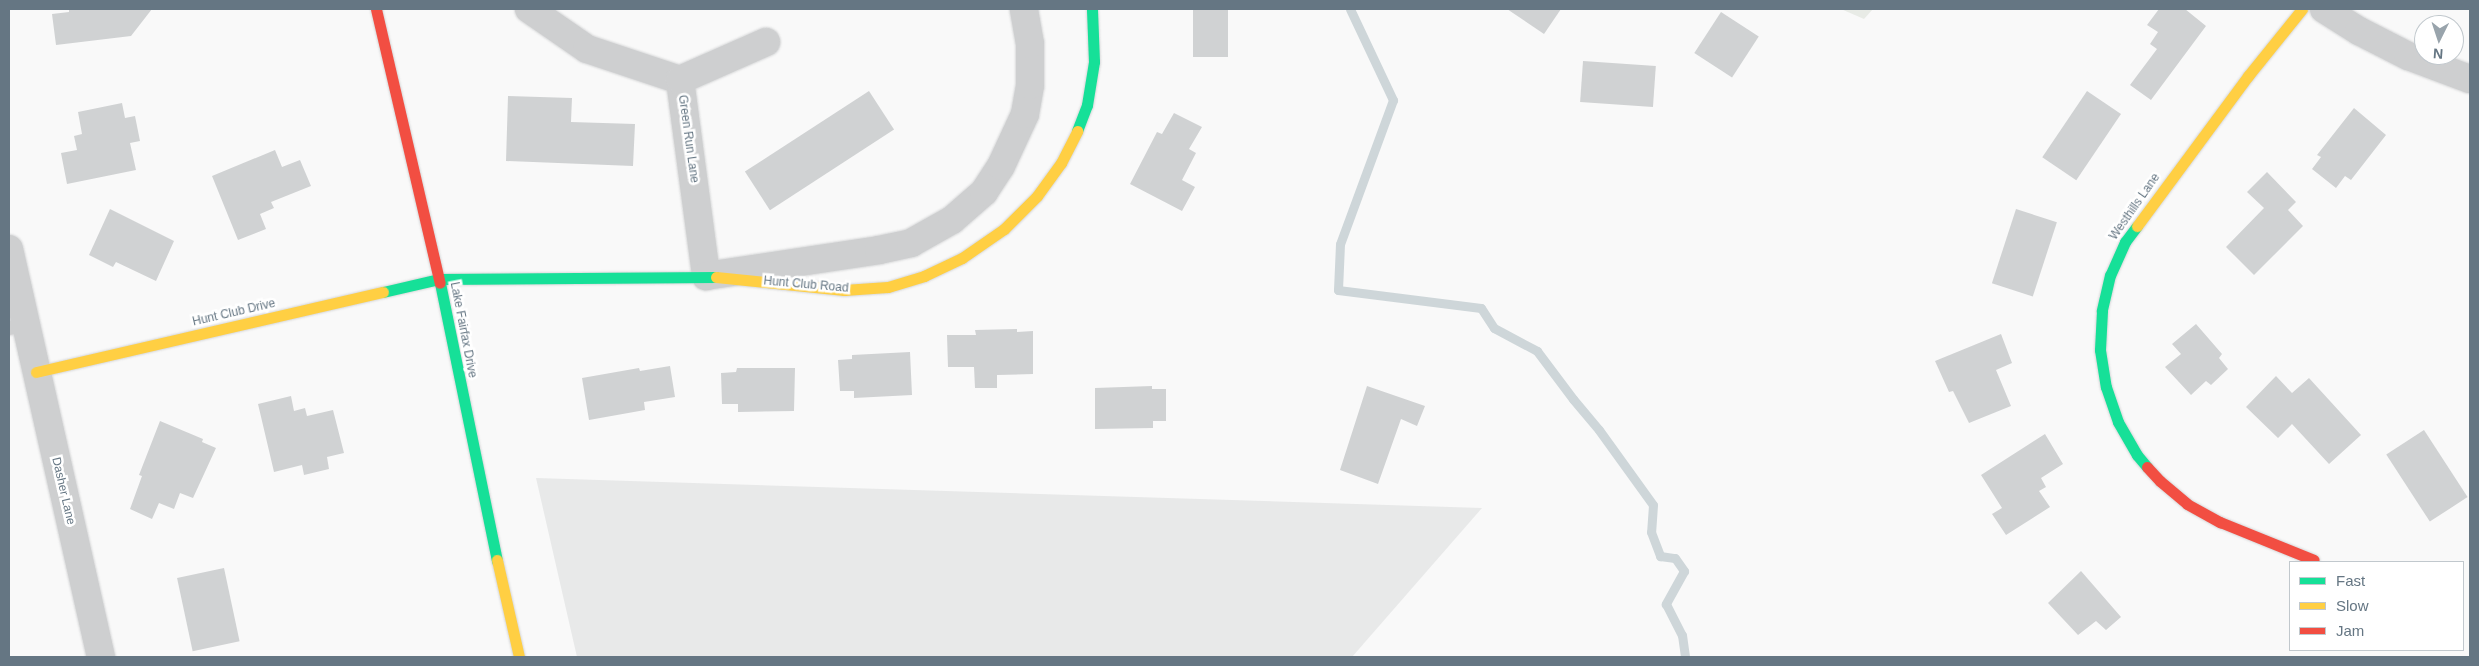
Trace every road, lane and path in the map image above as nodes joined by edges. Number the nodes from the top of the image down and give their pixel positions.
1 (376, 9) edge
2 (529, 9) edge
3 (1024, 9) edge
4 (1092, 9) edge
5 (2302, 9) edge
6 (2324, 9) edge
7 (766, 42) dead end
8 (2470, 79) edge
9 (680, 80) junction
10 (9, 249) edge
11 (706, 276) junction
12 (439, 279) junction
13 (17, 326) edge
14 (36, 372) junction
15 (2314, 560) dead end
16 (101, 657) edge
17 (519, 657) edge

1 - 12 street, Lake Fairfax Drive
2 - 9 street, Green Run Lane
3 - 11 street, Hunt Club Road
4 - 11 street, Hunt Club Road
5 - 15 street, Westhills Lane
6 - 8 street
7 - 9 street
9 - 11 street, Green Run Lane
10 - 13 street, Dasher Lane
11 - 12 street, Hunt Club Road
12 - 14 street, Hunt Club Drive
12 - 17 street, Lake Fairfax Drive
13 - 14 street, Dasher Lane
14 - 16 street, Dasher Lane

